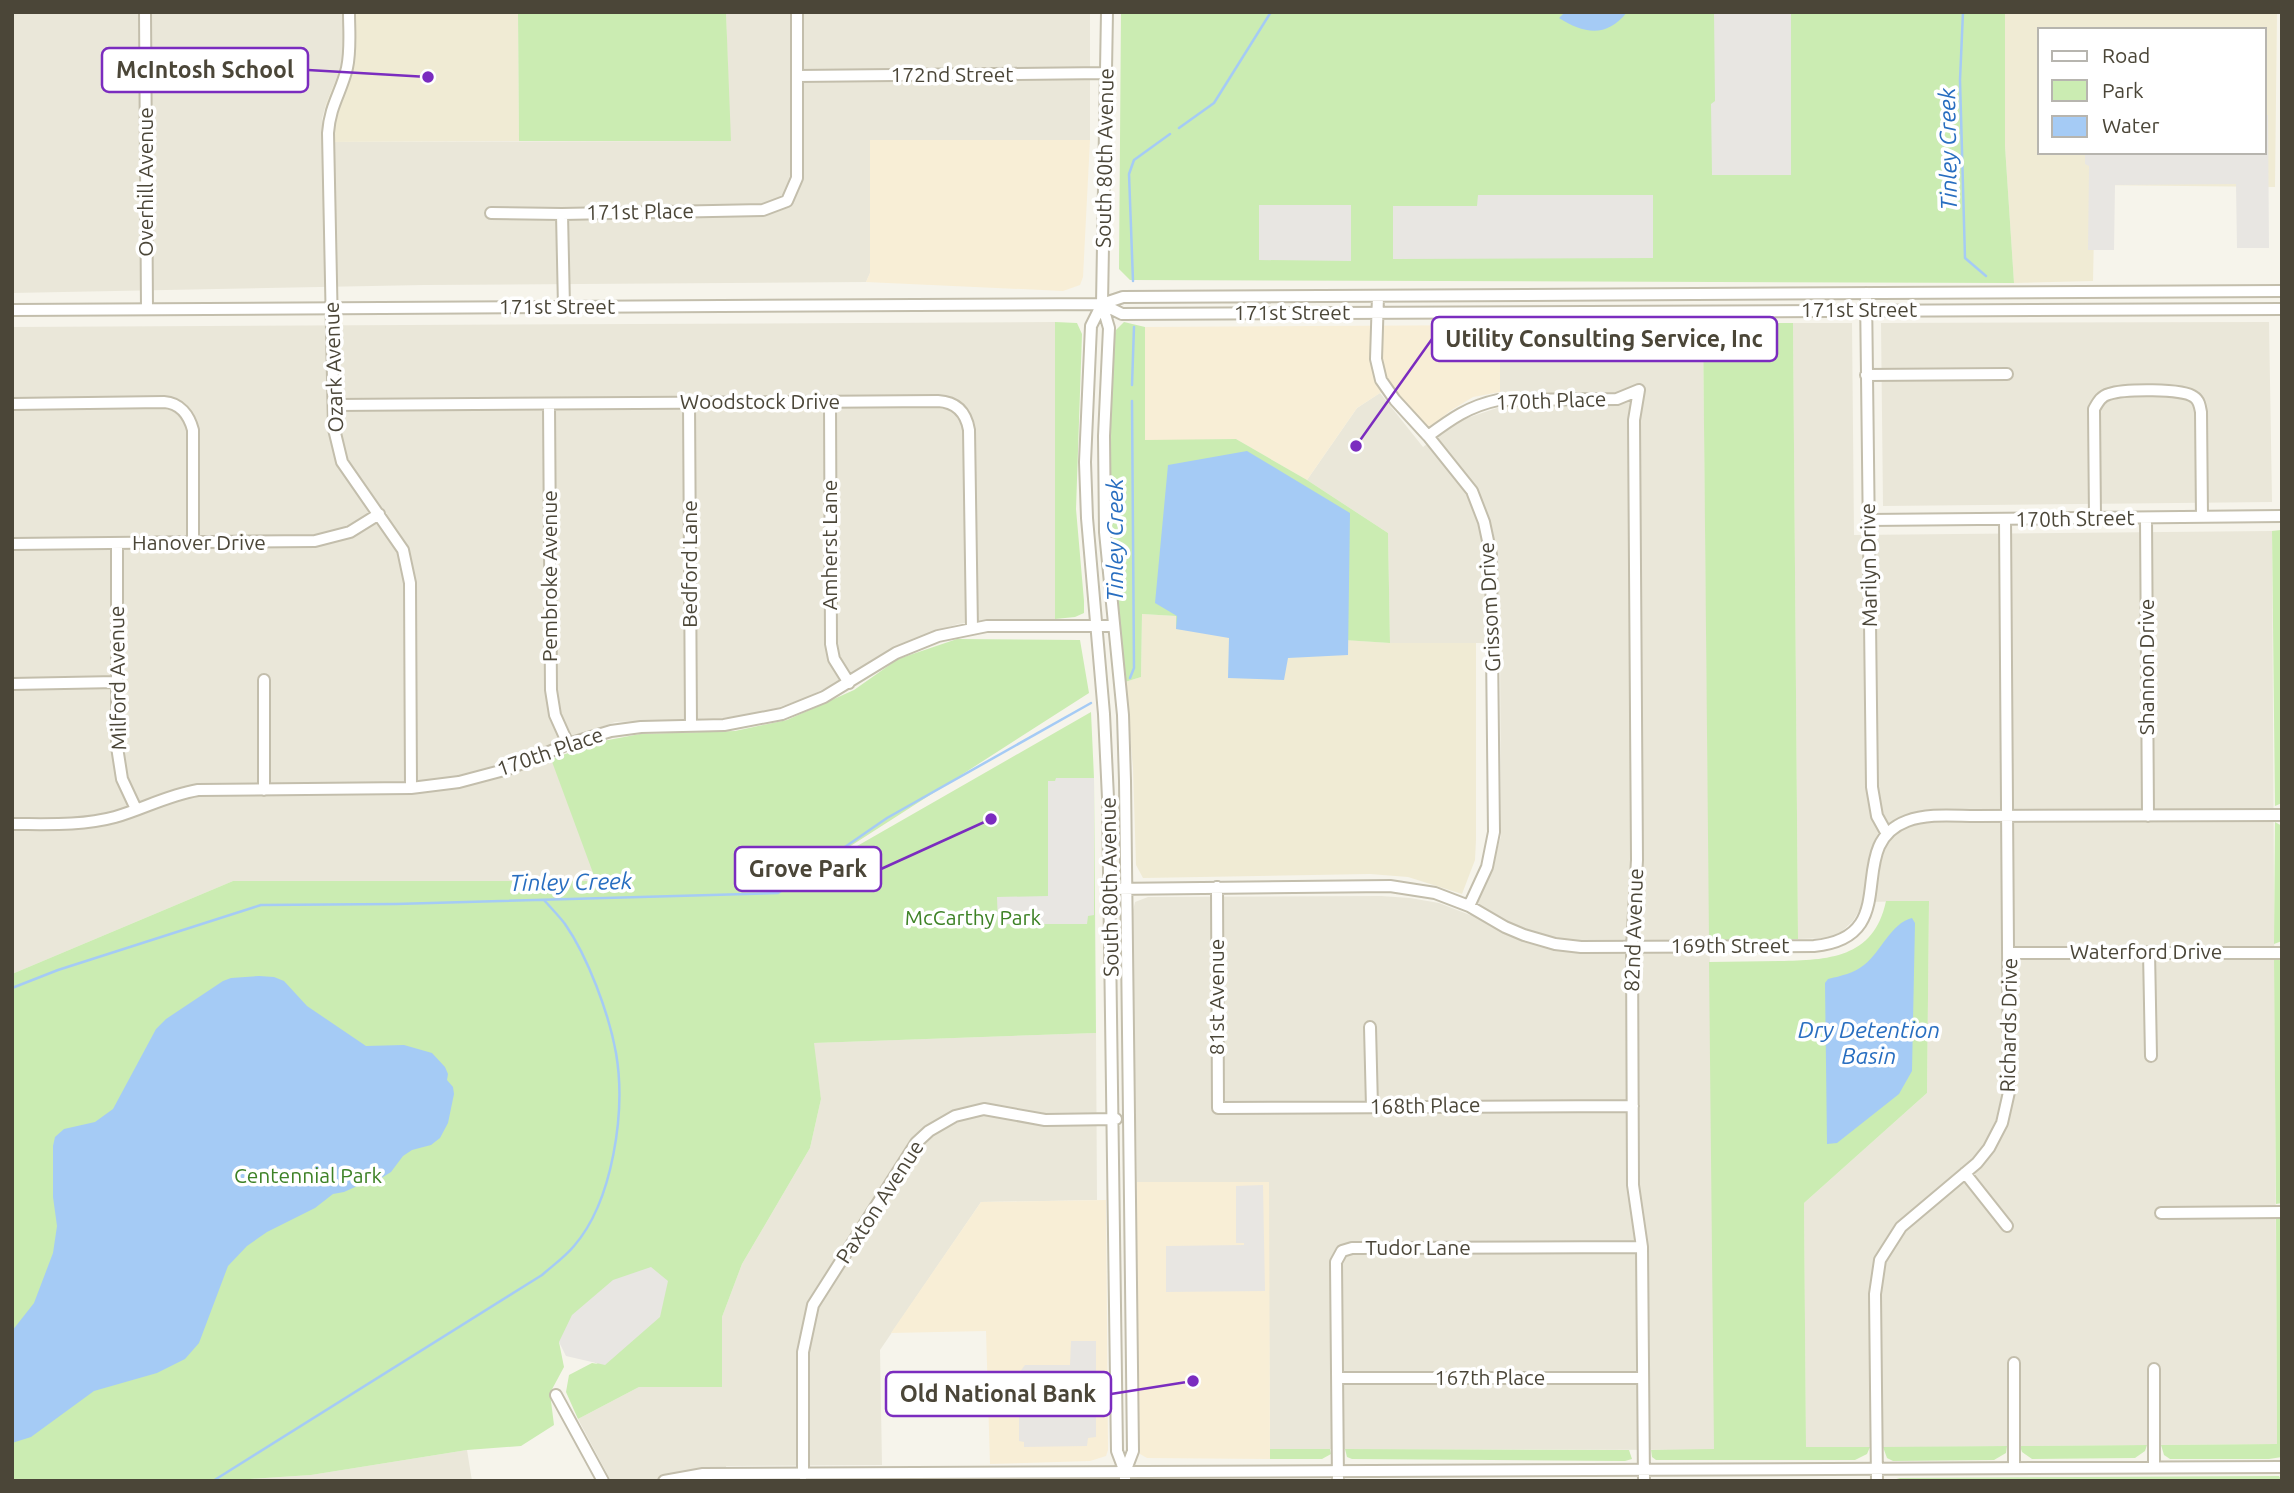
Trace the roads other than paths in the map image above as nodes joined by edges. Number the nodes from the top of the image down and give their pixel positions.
1 (145, 12) edge
2 (349, 12) edge
3 (797, 12) edge
4 (1107, 12) edge
5 (1107, 74) junction
6 (797, 76) junction
7 (491, 213) dead end
8 (562, 214) junction
9 (2282, 291) edge
10 (1866, 293) junction
11 (1378, 296) junction
12 (1102, 304) junction
13 (564, 307) junction
14 (332, 308) junction
15 (147, 309) junction
16 (2282, 309) edge
17 (12, 310) edge
18 (1865, 310) junction
19 (1378, 314) junction
20 (2007, 374) dead end
21 (1866, 375) junction
22 (1639, 390) joint
23 (689, 402) junction
24 (830, 402) junction
25 (12, 404) edge
26 (334, 405) junction
27 (550, 405) junction
28 (1428, 436) junction
29 (379, 514) junction
30 (2282, 516) edge
31 (2202, 517) junction
32 (2095, 518) junction
33 (2146, 518) junction
34 (2005, 519) junction
35 (1868, 520) junction
36 (193, 543) junction
37 (12, 544) edge
38 (117, 544) junction
39 (1114, 626) junction
40 (1096, 627) junction
41 (972, 629) junction
42 (264, 680) dead end
43 (117, 682) junction
44 (849, 683) junction
45 (12, 684) edge
46 (691, 726) junction
47 (568, 744) junction
48 (411, 788) junction
49 (264, 790) junction
50 (136, 809) junction
51 (2282, 815) edge
52 (2008, 816) junction
53 (2148, 816) junction
54 (12, 824) edge
55 (1887, 834) junction
56 (1217, 887) junction
57 (1128, 888) junction
58 (1110, 889) junction
59 (1469, 906) junction
60 (1632, 947) junction
61 (2149, 952) junction
62 (2009, 953) junction
63 (2282, 953) edge
64 (1370, 1027) dead end
65 (2151, 1056) dead end
66 (1633, 1106) junction
67 (1372, 1107) junction
68 (1218, 1108) joint
69 (1112, 1119) junction
70 (1130, 1119) junction
71 (1965, 1173) junction
72 (2282, 1212) edge
73 (2161, 1213) dead end
74 (2007, 1226) dead end
75 (1642, 1247) junction
76 (2014, 1363) dead end
77 (2154, 1369) dead end
78 (1337, 1378) junction
79 (1643, 1378) junction
80 (556, 1395) dead end
81 (2014, 1467) junction
82 (2154, 1467) junction
83 (2282, 1467) edge
84 (803, 1475) junction
85 (1644, 1475) edge
86 (1877, 1475) edge
87 (1214, 1476) edge
88 (1337, 1476) edge
89 (1495, 1476) edge
90 (889, 1477) edge
91 (1125, 1477) edge
92 (759, 1478) edge
93 (603, 1481) edge
94 (664, 1481) edge

1 - 15 street, Overhill Avenue
2 - 14 street, Ozark Avenue
3 - 6 street
4 - 5 street, South 80th Avenue
5 - 6 street, 172nd Street
5 - 12 street, South 80th Avenue
6 - 8 street, 171st Place
7 - 8 street, 171st Place
8 - 13 street
9 - 10 street, 171st Street
10 - 11 street, 171st Street
10 - 18 street, Marilyn Drive
11 - 12 street, 171st Street
11 - 19 street, Grissom Drive
12 - 13 street, 171st Street
12 - 19 street, 171st Street
12 - 39 street, South 80th Avenue
12 - 40 street, South 80th Avenue
13 - 14 street, 171st Street
14 - 15 street, 171st Street
14 - 26 street, Ozark Avenue
15 - 17 street, 171st Street
16 - 18 street, 171st Street
18 - 19 street, 171st Street
18 - 21 street, Marilyn Drive
19 - 28 street, Grissom Drive
20 - 21 street
21 - 35 street, Marilyn Drive
22 - 28 street, 170th Place
22 - 60 street, 82nd Avenue
23 - 24 street, Woodstock Drive
23 - 27 street, Woodstock Drive
23 - 46 street, Bedford Lane
24 - 41 street, Woodstock Drive
24 - 44 street, Amherst Lane
25 - 36 street
26 - 27 street, Woodstock Drive
26 - 29 street, Ozark Avenue
27 - 47 street, Pembroke Avenue
28 - 59 street, Grissom Drive
29 - 36 street, Hanover Drive
29 - 48 street, Ozark Avenue
30 - 31 street, 170th Street
31 - 32 street
31 - 33 street, 170th Street
32 - 33 street, 170th Street
32 - 34 street, 170th Street
33 - 53 street, Shannon Drive
34 - 35 street, 170th Street
34 - 52 street, Richards Drive
35 - 55 street, Marilyn Drive
36 - 38 street, Hanover Drive
37 - 38 street, Hanover Drive
38 - 43 street, Milford Avenue
39 - 40 street, 170th Place
39 - 57 street, South 80th Avenue
40 - 41 street, 170th Place
40 - 58 street, South 80th Avenue
41 - 44 street, 170th Place
42 - 49 street
43 - 45 street
43 - 50 street, Milford Avenue
44 - 46 street, 170th Place
46 - 47 street, 170th Place
47 - 48 street, 170th Place
48 - 49 street, 170th Place
49 - 50 street, 170th Place
50 - 54 street, 170th Place
51 - 53 street
52 - 53 street
52 - 55 street
52 - 62 street, Richards Drive
55 - 60 street, 169th Street
56 - 57 street, 169th Street
56 - 59 street, 169th Street
56 - 68 street, 81st Avenue
57 - 58 street, 169th Street
57 - 70 street, South 80th Avenue
58 - 69 street, South 80th Avenue
59 - 60 street, 169th Street
60 - 66 street, 82nd Avenue
61 - 62 street, Waterford Drive
61 - 63 street, Waterford Drive
61 - 65 street
62 - 71 street, Richards Drive
64 - 67 street
66 - 67 street, 168th Place
66 - 75 street, 82nd Avenue
67 - 68 street, 168th Place
69 - 70 street, Paxton Avenue
69 - 84 street, Paxton Avenue
69 - 91 street, South 80th Avenue
70 - 91 street, South 80th Avenue
71 - 74 street
71 - 86 street, Richards Drive
72 - 73 street
75 - 78 street, Tudor Lane
75 - 79 street, 82nd Avenue
76 - 81 street
77 - 82 street
78 - 79 street, 167th Place
78 - 88 street, Tudor Lane
79 - 85 street, 82nd Avenue
80 - 93 street
81 - 82 street
81 - 86 street
82 - 83 street
84 - 90 street
84 - 92 street
85 - 86 street
85 - 89 street
87 - 88 street
87 - 91 street
88 - 89 street
90 - 91 street
92 - 94 street

